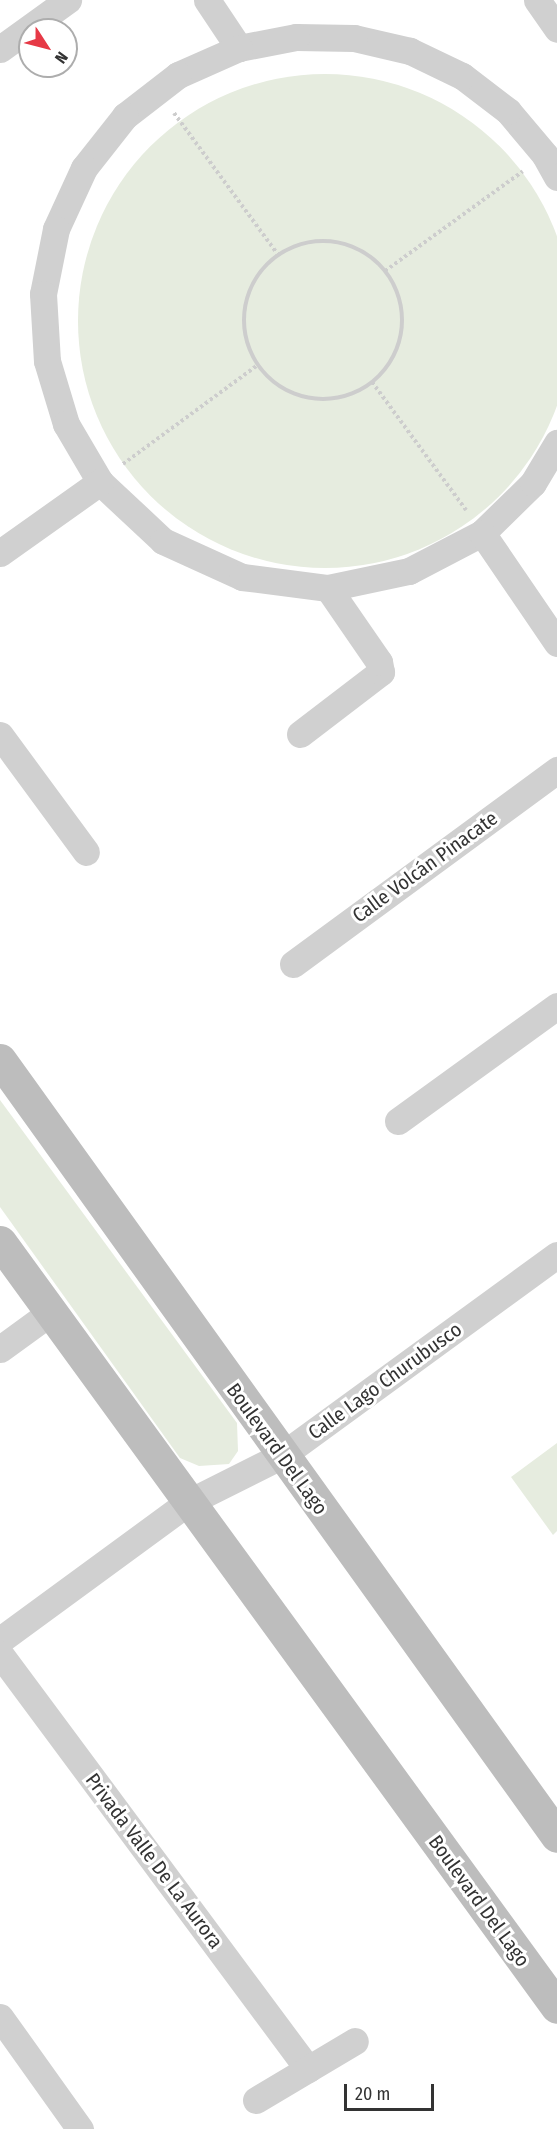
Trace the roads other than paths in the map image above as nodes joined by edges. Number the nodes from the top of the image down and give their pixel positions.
1 (68, 0) edge
2 (207, 0) edge
3 (537, 0) edge
4 (557, 29) edge
5 (239, 48) junction
6 (0, 49) edge
7 (553, 160) edge
8 (557, 444) edge
9 (100, 482) junction
10 (482, 532) junction
11 (0, 553) edge
12 (328, 588) junction
13 (557, 643) edge
14 (300, 734) dead end
15 (0, 735) edge
16 (557, 770) edge
17 (86, 852) dead end
18 (293, 964) dead end
19 (557, 1006) edge
20 (0, 1060) edge
21 (398, 1121) dead end
22 (0, 1242) edge
23 (557, 1254) edge
24 (51, 1312) junction
25 (0, 1349) edge
26 (281, 1456) junction
27 (187, 1503) junction
28 (0, 1640) edge
29 (0, 1654) edge
30 (557, 1836) edge
31 (557, 2007) edge
32 (0, 2017) edge
33 (355, 2041) dead end
34 (308, 2069) junction
35 (256, 2100) dead end
36 (80, 2129) edge

1 - 6 street
2 - 5 street
3 - 4 street
5 - 7 street
5 - 9 street
8 - 10 street
9 - 11 street
9 - 12 street
10 - 12 street
10 - 13 street
12 - 14 street
15 - 17 street
16 - 18 street, Calle Volcán Pinacate
19 - 21 street
20 - 26 street, Boulevard Del Lago
22 - 24 street, Boulevard Del Lago
23 - 26 street, Calle Lago Churubusco
24 - 25 street
24 - 27 street, Boulevard Del Lago
26 - 27 street, Calle Lago Churubusco
26 - 30 street, Boulevard Del Lago
27 - 28 street, Calle Lago Churubusco
27 - 31 street, Boulevard Del Lago
29 - 34 street, Privada Valle De La Aurora
32 - 36 street
33 - 34 street
34 - 35 street

